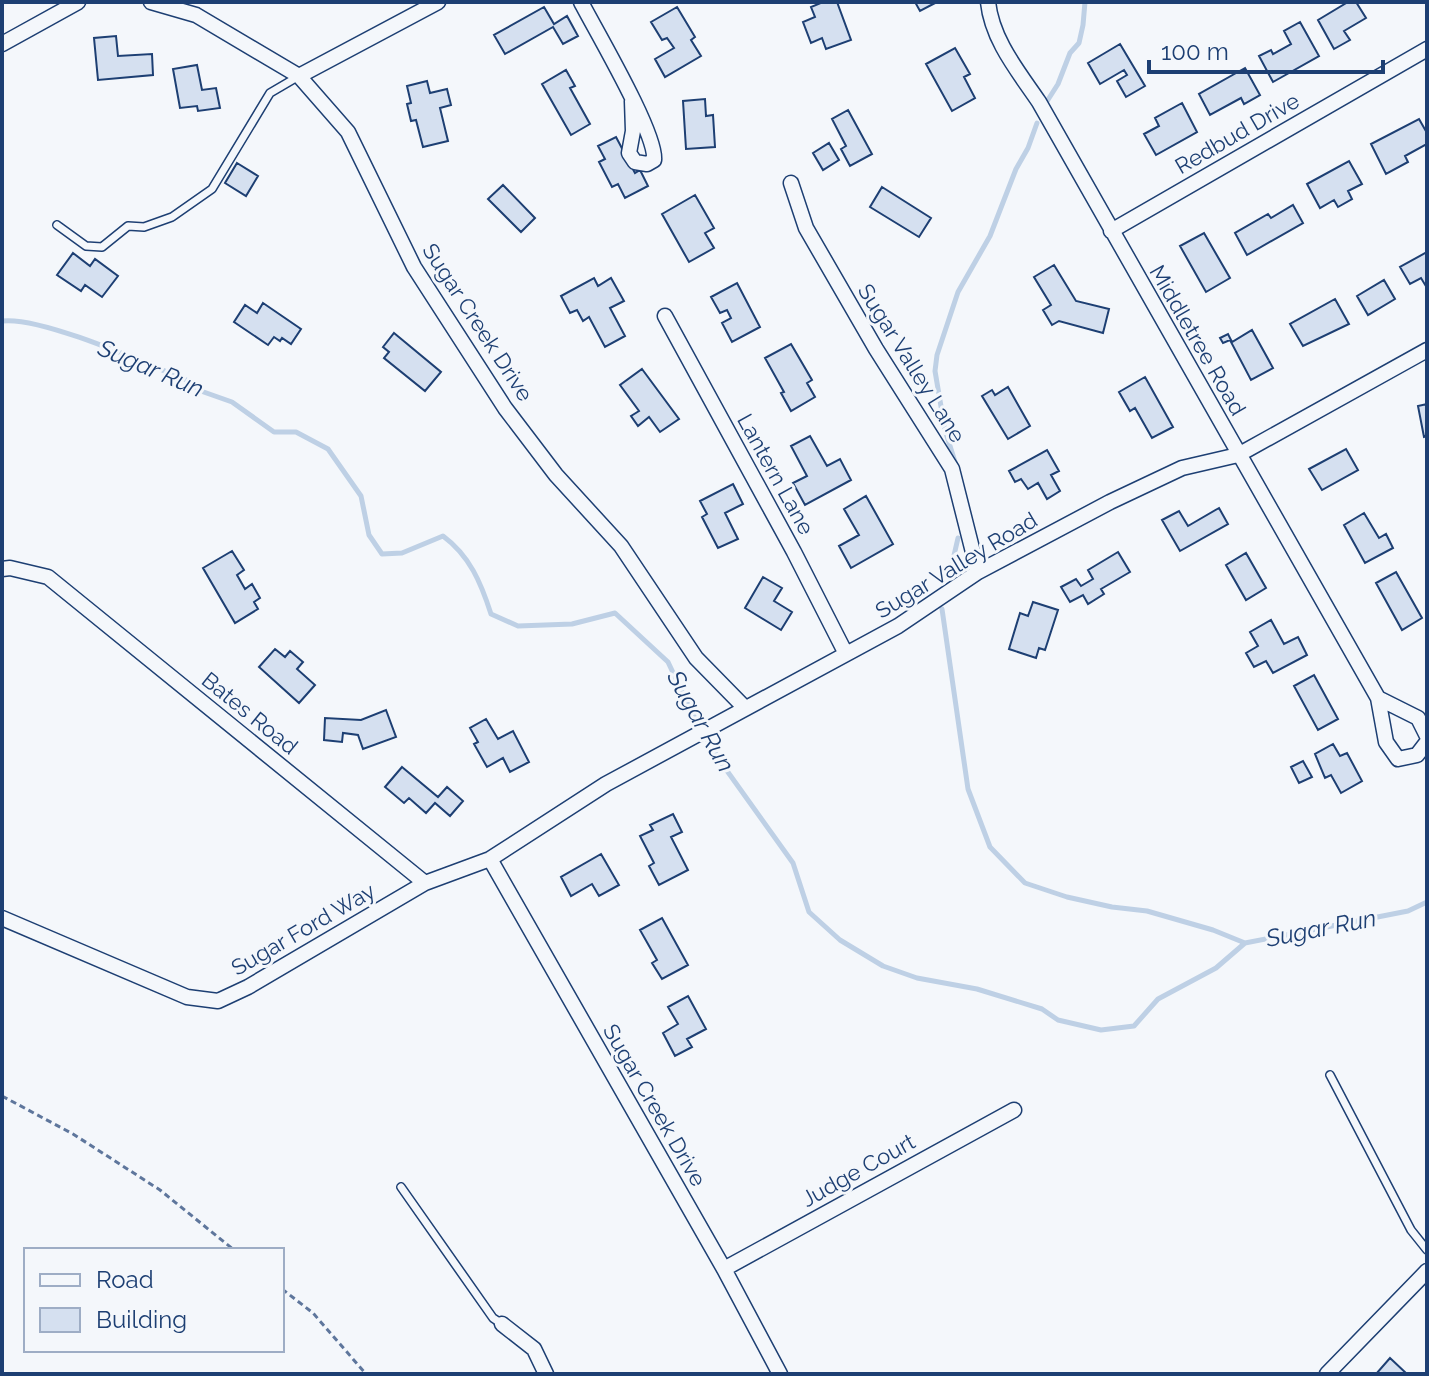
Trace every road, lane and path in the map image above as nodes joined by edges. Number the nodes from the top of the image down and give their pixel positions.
1 (151, 2) edge
2 (581, 2) edge
3 (988, 2) edge
4 (74, 3) edge
5 (431, 3) edge
6 (2, 44) edge
7 (1427, 49) edge
8 (299, 76) junction
9 (632, 101) dead end
10 (791, 183) dead end
11 (57, 225) dead end
12 (1111, 231) junction
13 (665, 316) dead end
14 (1427, 350) edge
15 (1238, 455) junction
16 (2, 569) edge
17 (978, 572) junction
18 (846, 654) junction
19 (1378, 698) junction
20 (745, 708) junction
21 (1427, 739) edge
22 (679, 744) joint
23 (490, 859) junction
24 (425, 883) junction
25 (2, 918) edge
26 (1330, 1075) dead end
27 (2, 1096) edge
28 (1014, 1110) dead end
29 (401, 1187) dead end
30 (232, 1248) edge
31 (1427, 1250) edge
32 (724, 1269) junction
33 (1427, 1271) edge
34 (284, 1291) edge
35 (502, 1324) joint
36 (366, 1374) edge
37 (546, 1374) edge
38 (780, 1374) edge
39 (1327, 1374) edge

1 - 8 street, Sugar Creek Drive
2 - 9 street
3 - 12 street, Middletree Road
4 - 6 street
5 - 8 street
7 - 12 street, Redbud Drive
8 - 11 lane
8 - 20 street, Sugar Creek Drive
10 - 17 street, Sugar Valley Lane
12 - 15 street, Middletree Road
13 - 18 street, Lantern Lane
14 - 15 street, Sugar Valley Road
15 - 17 street, Sugar Valley Road
15 - 19 street, Middletree Road
16 - 24 street, Bates Road
17 - 18 street, Sugar Valley Road
18 - 20 street, Sugar Valley Road
19 - 21 street, Middletree Road
19 - 21 street, Middletree Road
20 - 22 street, Sugar Valley Road
22 - 23 street, Sugar Ford Way
23 - 24 street, Sugar Ford Way
23 - 32 street, Sugar Creek Drive
24 - 25 street, Sugar Ford Way
26 - 31 lane
27 - 30 path
28 - 32 street, Judge Court
29 - 35 lane
32 - 38 street, Sugar Creek Drive
33 - 39 street
34 - 36 path
35 - 37 street

